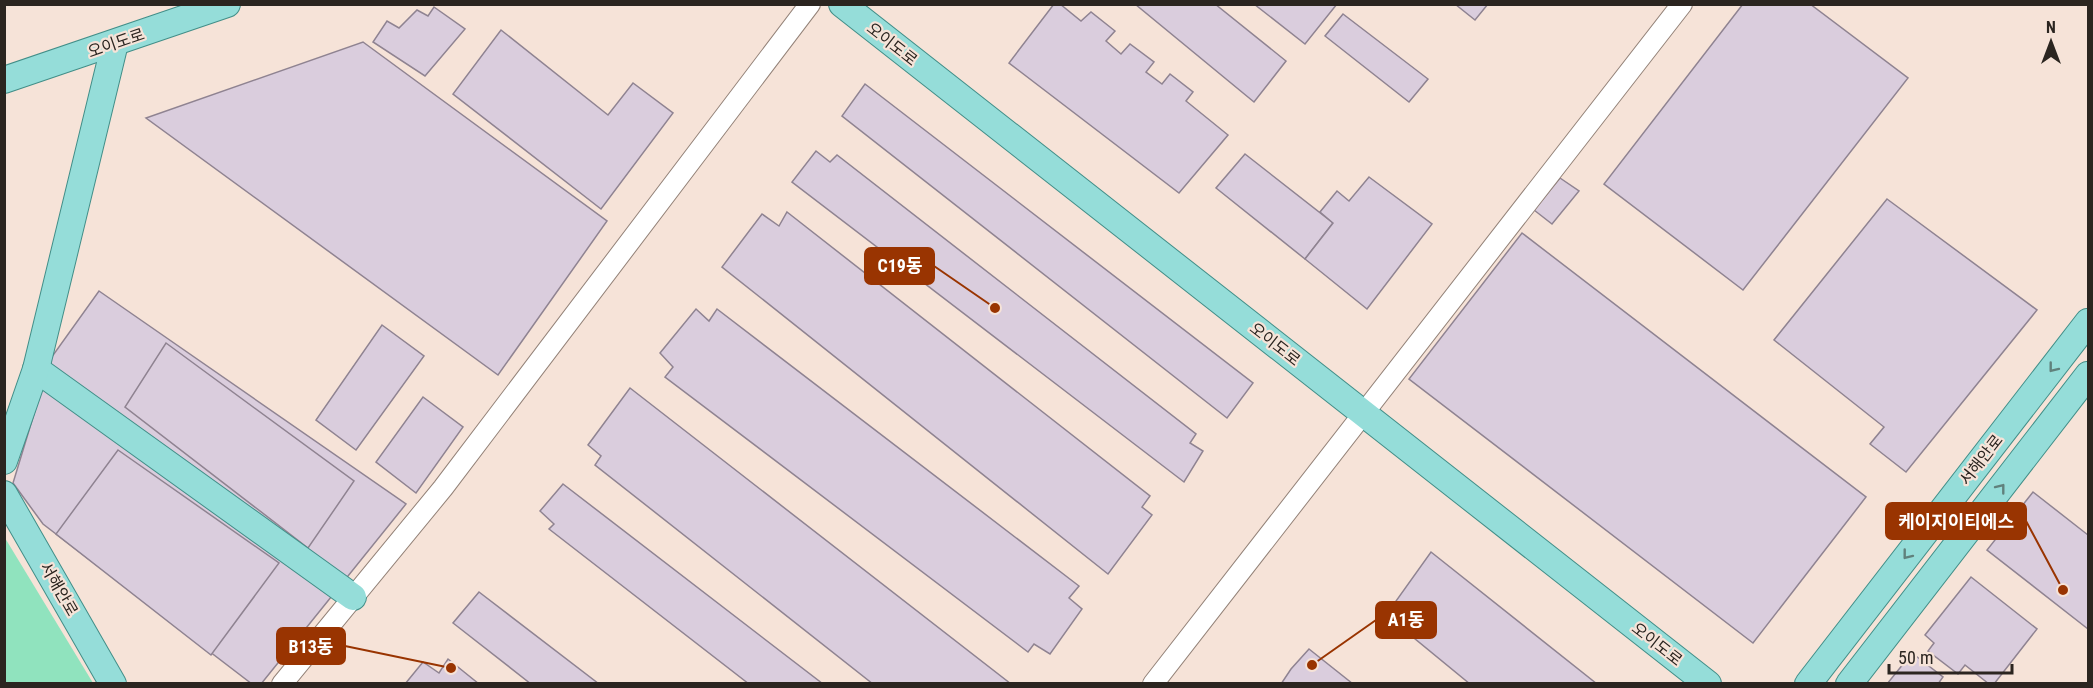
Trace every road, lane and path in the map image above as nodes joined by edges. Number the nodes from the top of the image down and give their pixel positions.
1 (226, 4) edge
2 (810, 4) edge
3 (842, 4) edge
4 (1683, 4) edge
5 (115, 43) junction
6 (4, 81) edge
7 (2088, 322) edge
8 (36, 369) junction
9 (2088, 375) edge
10 (1363, 413) junction
11 (4, 461) edge
12 (4, 494) edge
13 (353, 597) junction
14 (1698, 679) edge
15 (113, 684) edge
16 (282, 684) edge
17 (1153, 684) edge
18 (1808, 684) edge
19 (1849, 684) edge

1 - 5 main road, 오이도로
2 - 13 street
3 - 10 main road, 오이도로
4 - 10 street
5 - 6 main road, 오이도로
5 - 8 main road
7 -> 18 main road, 서해안로
8 - 11 main road
8 - 13 main road
19 -> 9 main road, 서해안로
10 - 14 main road, 오이도로
10 - 17 street
12 - 15 main road, 서해안로
13 - 16 street

